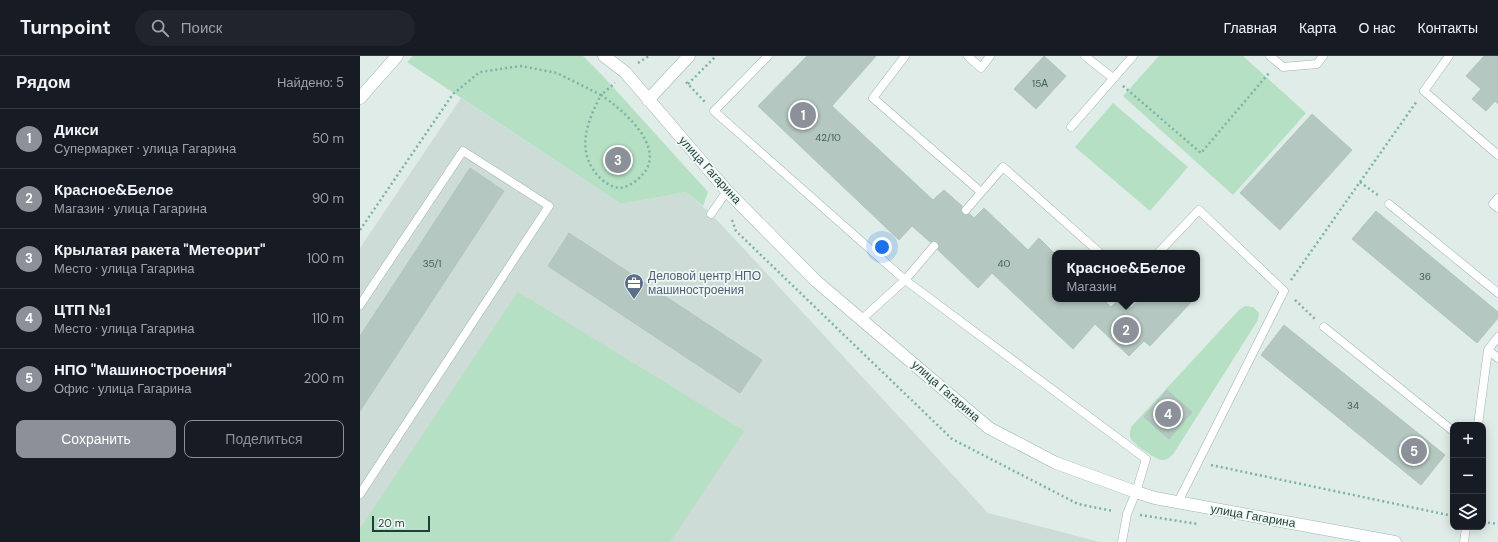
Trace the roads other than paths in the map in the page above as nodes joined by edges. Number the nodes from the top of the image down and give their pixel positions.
1 (398, 56) edge
2 (604, 56) edge
3 (689, 56) edge
4 (768, 56) edge
5 (905, 56) edge
6 (968, 56) edge
7 (990, 56) edge
8 (1085, 56) edge
9 (1133, 56) edge
10 (1270, 56) edge
11 (1323, 56) edge
12 (1449, 56) edge
13 (1113, 78) junction
14 (360, 98) edge
15 (648, 100) junction
16 (1071, 127) dead end
17 (1498, 154) edge
18 (728, 191) junction
19 (981, 192) junction
20 (1498, 198) edge
21 (1389, 204) road end
22 (1498, 208) edge
23 (966, 210) dead end
24 (711, 214) dead end
25 (934, 246) dead end
26 (1097, 250) edge
27 (1161, 250) edge
28 (904, 280) junction
29 (1498, 293) edge
30 (360, 305) edge
31 (862, 319) junction
32 (1324, 327) road end
33 (1498, 337) edge
34 (1488, 350) junction
35 (1498, 358) edge
36 (1478, 422) edge
37 (1450, 429) edge
38 (1136, 492) junction
39 (360, 494) edge
40 (1178, 502) junction
41 (1466, 530) edge
42 (1122, 542) edge
43 (1395, 542) edge
44 (1464, 542) edge

1 - 14 street
2 - 15 street, улица Гагарина
3 - 15 street
4 - 28 lane
5 - 19 lane
6 - 7 lane
8 - 13 lane
9 - 13 lane
10 - 11 lane
12 - 17 lane
13 - 16 lane
15 - 18 street, улица Гагарина
18 - 24 lane
18 - 31 street, улица Гагарина
19 - 23 lane
19 - 26 lane
20 - 22 lane
21 - 29 lane
25 - 28 lane
27 - 40 lane
28 - 31 lane
28 - 38 lane
30 - 39 lane
31 - 38 street, улица Гагарина
32 - 37 lane
33 - 34 lane
34 - 35 lane
34 - 36 lane
38 - 40 street, улица Гагарина
38 - 42 lane
40 - 43 street, улица Гагарина
41 - 44 lane

